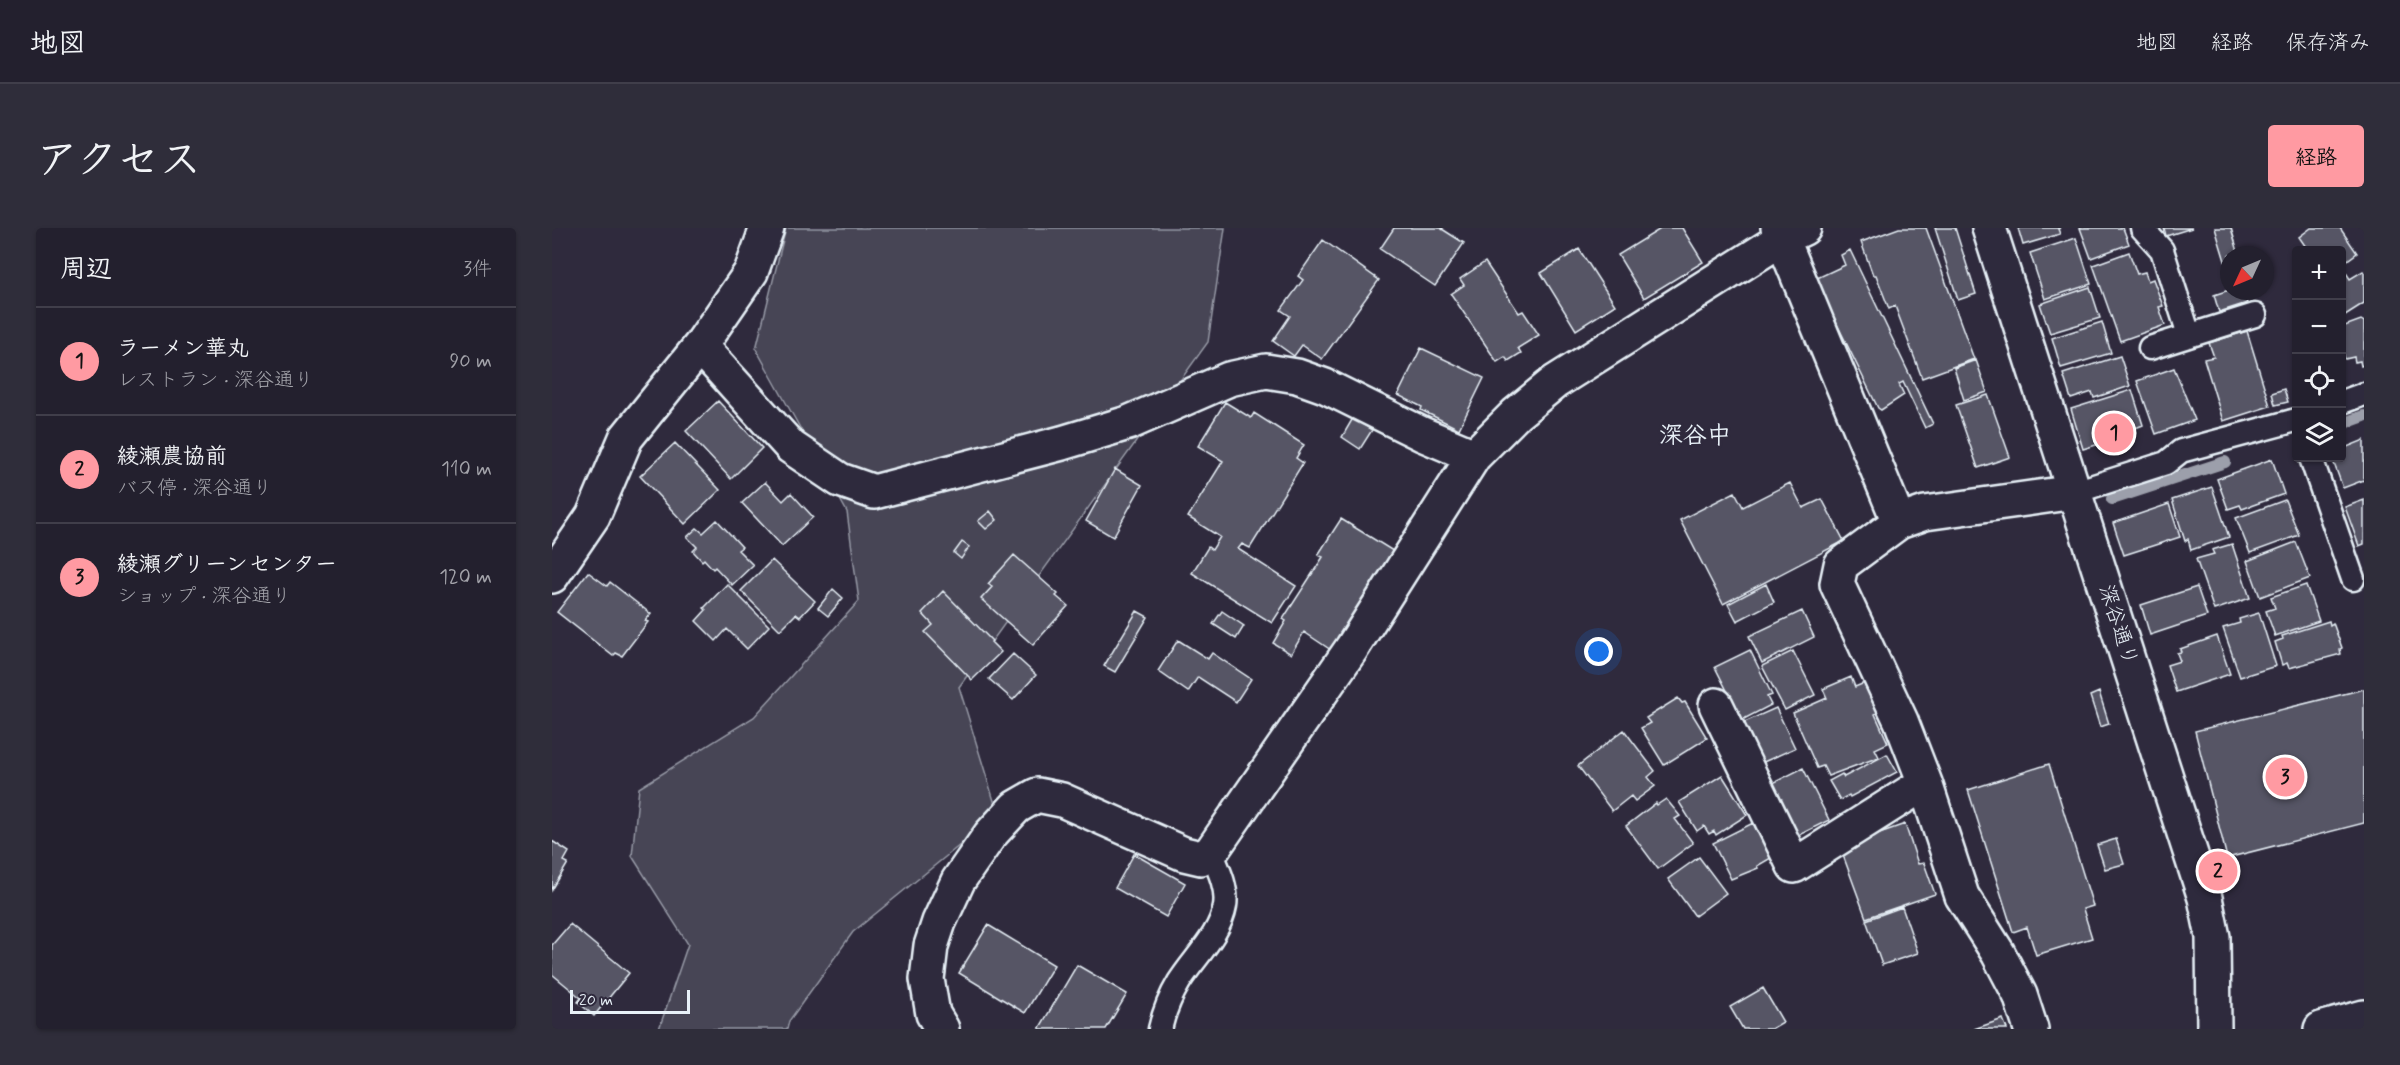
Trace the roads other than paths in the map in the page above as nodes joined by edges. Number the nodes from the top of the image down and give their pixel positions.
1 (767, 228) edge
2 (1989, 228) edge
3 (2142, 228) edge
4 (1788, 232) edge
5 (2255, 315) dead end
6 (2190, 335) junction
7 (700, 346) junction
8 (2150, 348) dead end
9 (2364, 394) edge
10 (2346, 401) edge
11 (2292, 421) edge
12 (1474, 456) junction
13 (2312, 462) edge
14 (2075, 492) junction
15 (1899, 522) junction
16 (552, 576) edge
17 (2353, 579) dead end
18 (1716, 705) dead end
19 (1925, 783) junction
20 (1211, 852) junction
21 (2364, 1017) edge
22 (942, 1029) edge
23 (1160, 1029) edge
24 (2031, 1029) edge
25 (2214, 1029) edge
26 (2321, 1029) edge

1 - 7 street
2 - 14 street, 深谷通り
3 - 6 lane
4 - 12 street
4 - 15 street
5 - 6 lane
6 - 8 lane
7 - 12 street
7 - 16 street
9 - 10 lane
11 - 14 lane
12 - 20 street
13 - 17 lane
14 - 15 street
14 - 25 street, 深谷通り
15 - 19 street
18 - 19 street
19 - 24 street
20 - 22 street
20 - 23 lane
21 - 26 street

